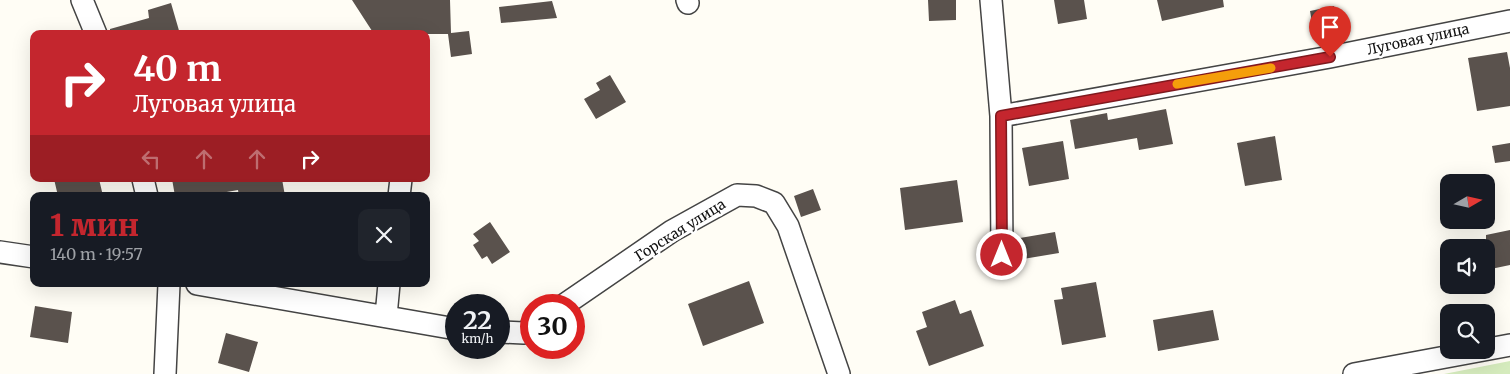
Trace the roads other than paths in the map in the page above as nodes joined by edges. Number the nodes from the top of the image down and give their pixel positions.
1 (82, 0) edge
2 (991, 0) edge
3 (1510, 21) edge
4 (94, 30) edge
5 (1001, 116) junction
6 (0, 252) edge
7 (1002, 255) dead end
8 (30, 256) edge
9 (169, 287) edge
10 (215, 287) edge
11 (389, 287) edge
12 (580, 294) edge
13 (386, 316) junction
14 (445, 327) edge
15 (1510, 345) edge
16 (165, 374) edge
17 (839, 374) edge
18 (1354, 374) edge

1 - 4 street
2 - 5 street
3 - 5 street, Луговая улица
5 - 7 street
6 - 8 street
9 - 16 street
10 - 13 street
11 - 13 street
12 - 17 street, Горская улица
13 - 14 street
15 - 18 street

